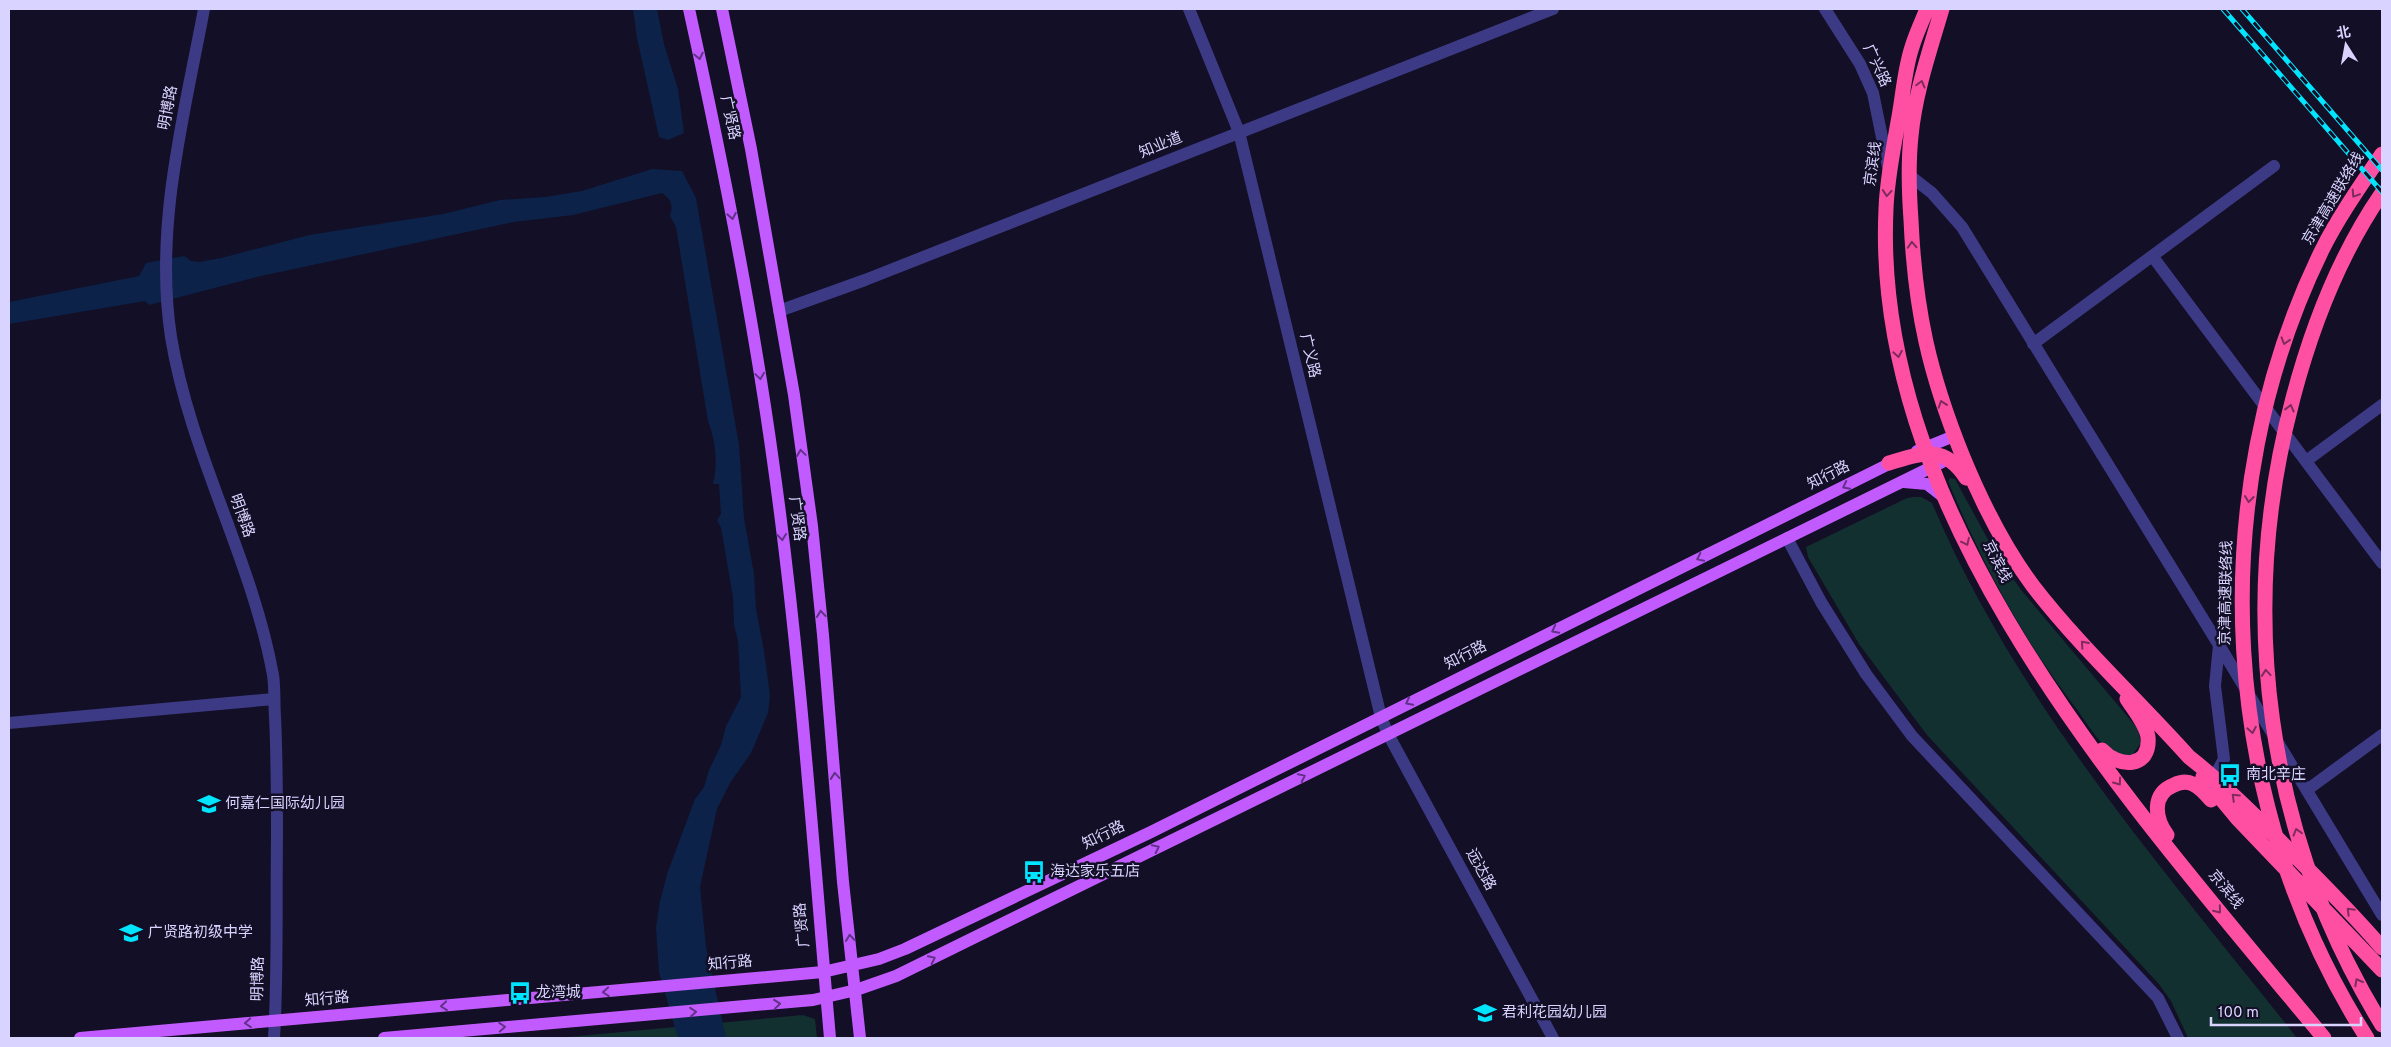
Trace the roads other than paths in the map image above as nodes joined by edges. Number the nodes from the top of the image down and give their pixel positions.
1 (204, 9) edge
2 (689, 9) edge
3 (722, 9) edge
4 (1189, 9) edge
5 (1553, 9) edge
6 (1825, 9) edge
7 (1927, 9) edge
8 (1942, 9) edge
9 (1239, 132) junction
10 (2382, 154) edge
11 (2274, 166) dead end
12 (1889, 172) junction
13 (1908, 175) junction
14 (2382, 193) edge
15 (2153, 256) junction
16 (779, 311) junction
17 (2033, 344) junction
18 (2382, 405) edge
19 (1954, 436) junction
20 (1927, 456) junction
21 (1956, 457) junction
22 (2306, 461) junction
23 (1889, 463) joint
24 (1897, 483) junction
25 (1945, 498) junction
26 (1787, 538) junction
27 (2382, 563) edge
28 (2219, 645) junction
29 (2109, 671) junction
30 (2054, 694) junction
31 (274, 699) junction
32 (1381, 716) junction
33 (9, 723) edge
34 (1388, 734) junction
35 (2382, 734) edge
36 (2189, 757) junction
37 (2214, 777) junction
38 (2307, 790) junction
39 (2260, 842) junction
40 (2206, 894) junction
41 (2382, 915) edge
42 (2382, 948) edge
43 (853, 966) junction
44 (2382, 970) edge
45 (823, 972) junction
46 (856, 990) junction
47 (826, 996) junction
48 (275, 1020) junction
49 (2382, 1025) edge
50 (80, 1038) edge
51 (274, 1038) edge
52 (384, 1038) edge
53 (830, 1038) edge
54 (860, 1038) edge
55 (1553, 1038) edge
56 (2178, 1038) edge
57 (2324, 1038) edge
58 (2367, 1038) edge

1 - 31 street, 明博路
2 -> 45 main road, 广贤路
3 - 16 main road, 广贤路
4 - 9 street, 广义路
5 - 9 street, 知业道
6 - 12 street, 广兴路
7 - 12 highway, 京滨线
13 -> 8 highway
9 - 16 street, 知业道
9 - 32 street, 广义路
10 -> 58 highway, 京津高速联络线
11 - 15 street
12 - 13 highway
12 -> 20 highway, 京滨线
13 - 17 street
19 -> 13 highway
49 -> 14 highway
15 - 17 street
15 - 22 street
43 -> 16 main road, 广贤路
17 - 28 street
18 - 22 street
19 - 20 main road
19 - 21 highway
20 - 21 highway
20 - 23 highway
20 - 24 main road
20 - 25 highway, 京滨线
29 -> 21 highway, 京滨线
22 - 27 street
23 -> 32 main road, 知行路
24 - 25 main road
24 - 26 main road
25 -> 30 highway, 京滨线
26 - 34 main road
26 - 56 street
28 - 37 street
28 - 38 street
29 - 30 highway
29 - 36 highway, 京滨线
30 -> 40 highway, 京滨线
31 - 33 street
31 - 48 street, 明博路
32 - 34 street, 远达路
32 - 43 main road, 知行路
46 -> 34 main road
34 - 55 street, 远达路
35 - 38 street
36 - 37 highway, 京滨线
36 - 39 highway
42 -> 37 highway, 京滨线
38 - 41 street
39 - 40 highway
39 - 44 highway
40 -> 57 highway, 京滨线
43 - 45 main road, 知行路
43 - 46 main road, 广贤路
45 - 47 main road, 广贤路
45 -> 48 main road, 知行路
46 - 47 main road
46 - 54 main road, 广贤路
52 -> 47 main road
47 - 53 main road, 广贤路
48 -> 50 main road, 知行路
48 - 51 street, 明博路

